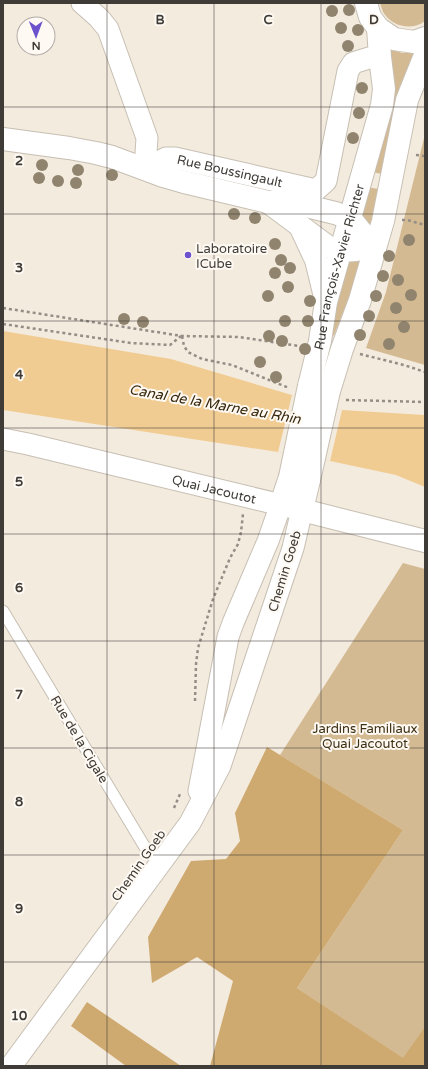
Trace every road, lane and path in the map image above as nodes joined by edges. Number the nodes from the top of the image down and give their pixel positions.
1 (82, 3) edge
2 (366, 3) edge
3 (378, 28) junction
4 (425, 38) edge
5 (425, 55) edge
6 (380, 57) junction
7 (3, 139) edge
8 (145, 169) junction
9 (268, 202) junction
10 (350, 218) junction
11 (407, 220) dead end
12 (425, 225) edge
13 (300, 226) junction
14 (375, 249) junction
15 (341, 251) junction
16 (326, 302) junction
17 (3, 308) edge
18 (3, 324) edge
19 (182, 336) junction
20 (303, 347) dead end
21 (342, 349) junction
22 (425, 372) edge
23 (319, 391) junction
24 (425, 402) edge
25 (3, 439) edge
26 (300, 479) junction
27 (246, 495) junction
28 (281, 504) junction
29 (302, 510) junction
30 (425, 541) edge
31 (3, 611) edge
32 (195, 705) dead end
33 (182, 788) dead end
34 (196, 811) junction
35 (172, 813) dead end
36 (162, 861) junction
37 (11, 1066) edge

1 - 8 street
2 - 3 main road
3 - 4 main road
3 - 6 main road, Rue François-Xavier Richter
5 - 14 main road, Rue François-Xavier Richter
6 - 8 street, Rue Boussingault
6 - 10 main road, Rue François-Xavier Richter
7 - 8 main road, Rue Boussingault
8 - 9 main road, Rue Boussingault
9 - 10 main road, Rue Boussingault
9 - 13 main road, Rue Boussingault
10 - 14 main road
10 - 15 main road, Rue François-Xavier Richter
11 - 12 path
13 - 15 main road, Rue Boussingault
13 - 16 main road, Rue Boussingault
14 - 15 main road, Rue Boussingault
14 - 21 main road, Rue François-Xavier Richter
15 - 16 main road, Rue François-Xavier Richter
16 - 23 main road, Rue François-Xavier Richter
17 - 19 path
18 - 19 path
19 - 20 path
19 - 23 path
21 - 22 path
21 - 23 main road, Rue François-Xavier Richter
23 - 24 path
23 - 26 main road, Rue François-Xavier Richter, bridge
25 - 27 street, Quai Jacoutot
26 - 28 main road, Rue François-Xavier Richter
26 - 29 main road, Rue François-Xavier Richter
27 - 28 street, Quai Jacoutot
27 - 32 path
28 - 29 street, Quai Jacoutot
28 - 34 street, Chemin Goeb
29 - 30 main road, Quai Jacoutot
29 - 34 street, Chemin Goeb
31 - 36 lane, Rue de la Cigale
33 - 35 path
34 - 36 street, Chemin Goeb
36 - 37 street, Chemin Goeb

